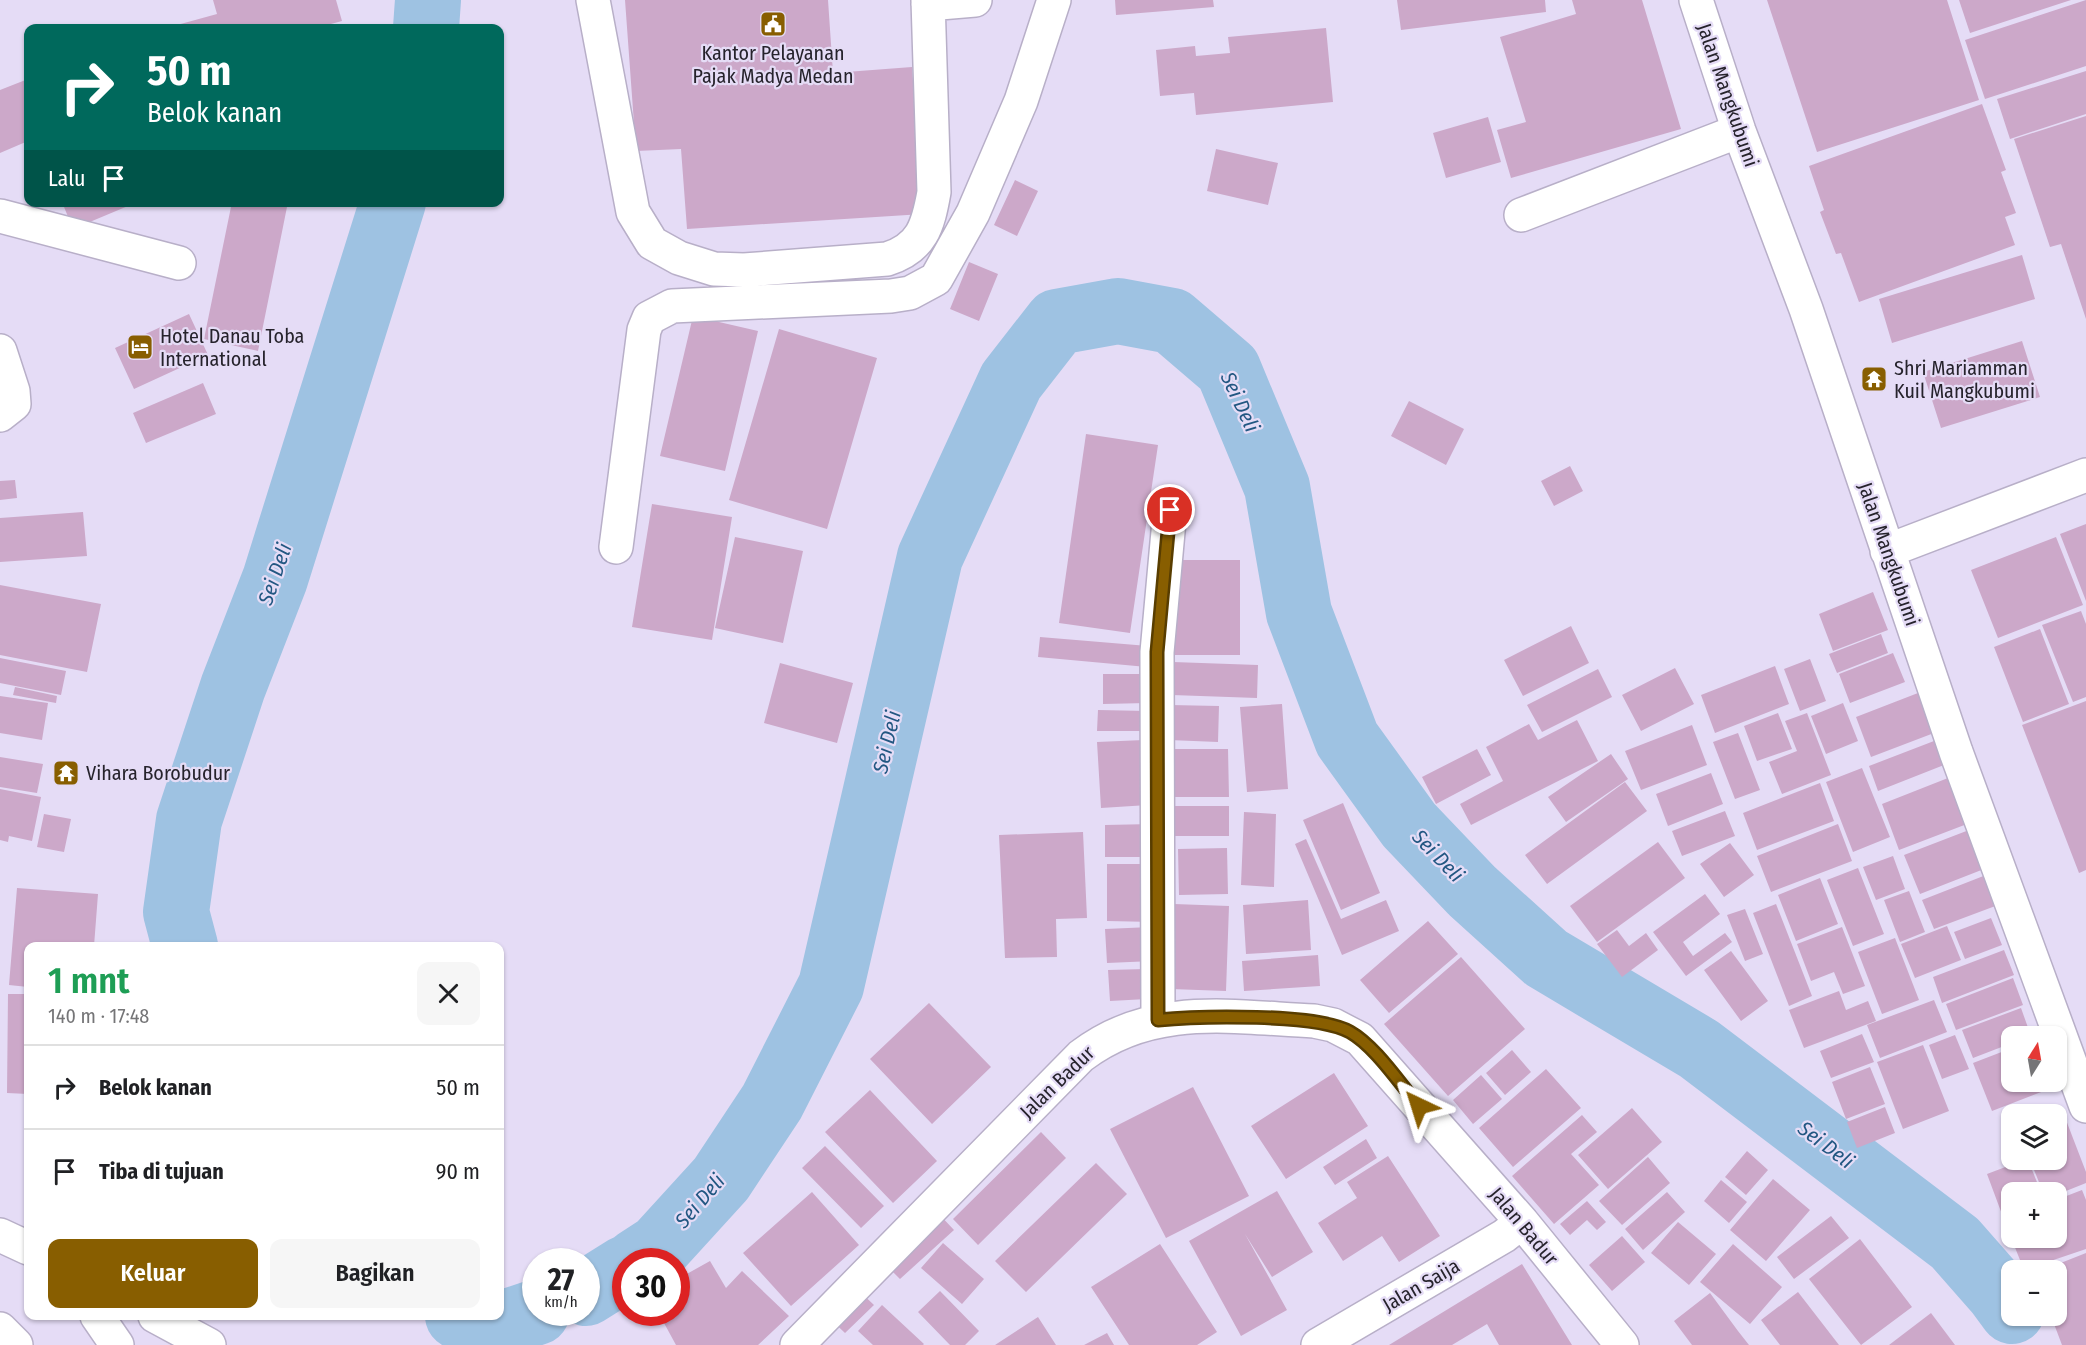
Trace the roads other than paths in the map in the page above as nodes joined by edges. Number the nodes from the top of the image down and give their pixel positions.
1 (593, 0) edge
2 (975, 0) edge
3 (1054, 0) edge
4 (1696, 0) edge
5 (928, 2) edge
6 (1739, 131) junction
7 (1521, 214) dead end
8 (0, 216) edge
9 (178, 264) dead end
10 (0, 351) edge
11 (0, 415) edge
12 (2086, 475) edge
13 (1170, 510) dead end
14 (616, 547) dead end
15 (1887, 551) junction
16 (1158, 1020) junction
17 (2086, 1106) edge
18 (1522, 1222) junction
19 (0, 1235) edge
20 (24, 1246) edge
21 (100, 1320) edge
22 (162, 1320) edge
23 (0, 1329) edge
24 (16, 1345) edge
25 (117, 1345) edge
26 (209, 1345) edge
27 (797, 1345) edge
28 (1318, 1345) edge
29 (1622, 1345) edge

1 - 5 street
2 - 5 street
3 - 14 street
4 - 6 street, Jalan Mangkubumi
6 - 7 street
6 - 15 street, Jalan Mangkubumi
8 - 9 street
10 - 11 street
12 - 15 street
13 - 16 street
15 - 17 street, Jalan Mangkubumi
16 - 18 street, Jalan Badur
16 - 27 street, Jalan Badur
18 - 28 street, Jalan Saija
18 - 29 street, Jalan Badur
19 - 20 street
21 - 25 street
22 - 26 street
23 - 24 street

